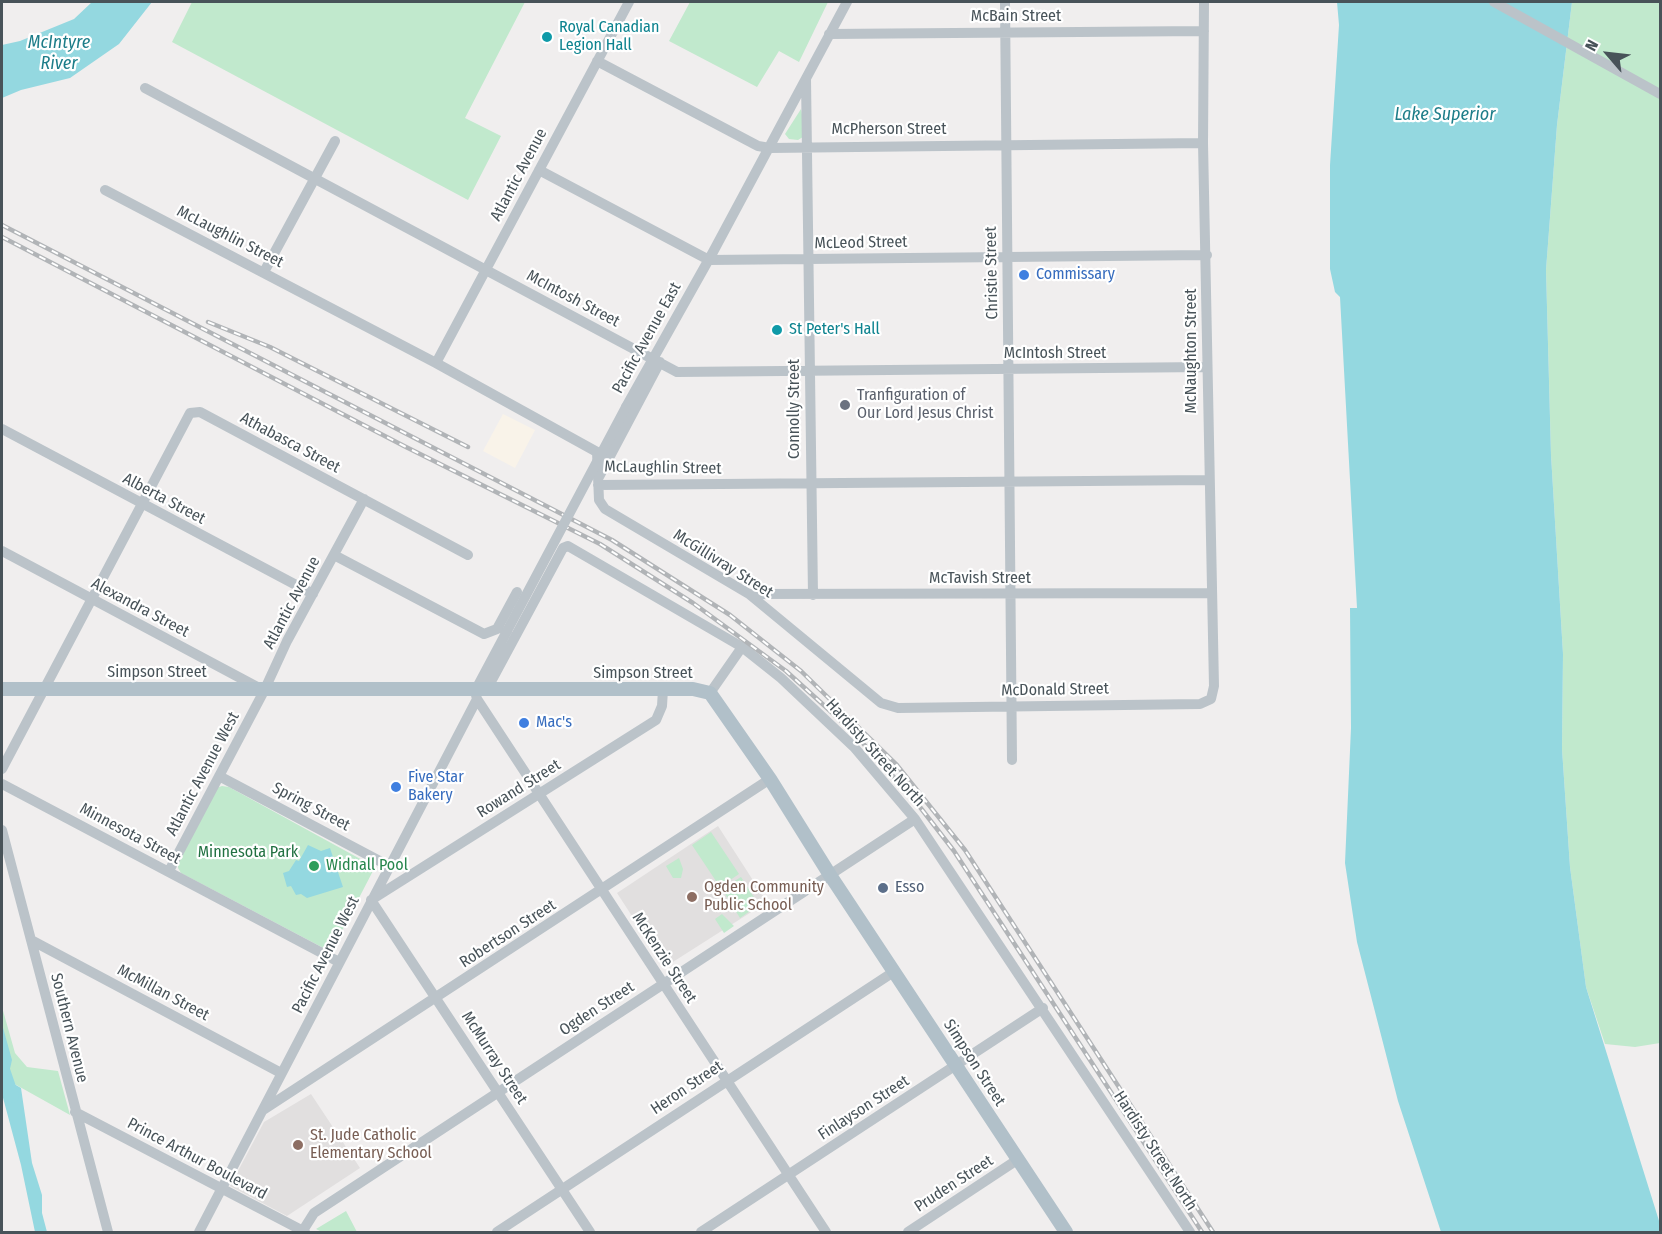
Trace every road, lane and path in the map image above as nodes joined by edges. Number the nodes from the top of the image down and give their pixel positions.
1 (629, 2) edge
2 (847, 2) edge
3 (1005, 2) edge
4 (1204, 2) edge
5 (1494, 2) edge
6 (1204, 31) junction
7 (1005, 33) junction
8 (829, 34) junction
9 (597, 61) junction
10 (806, 79) junction
11 (145, 88) dead end
12 (1660, 94) edge
13 (335, 141) dead end
14 (1203, 143) junction
15 (1006, 144) junction
16 (808, 146) junction
17 (770, 148) junction
18 (539, 170) junction
19 (315, 178) junction
20 (105, 190) dead end
21 (1207, 255) junction
22 (1007, 257) junction
23 (809, 259) junction
24 (709, 260) junction
25 (486, 269) junction
26 (264, 272) junction
27 (656, 360) junction
28 (436, 363) junction
29 (1207, 367) junction
30 (1008, 369) junction
31 (810, 372) junction
32 (2, 429) edge
33 (1209, 480) junction
34 (1009, 481) junction
35 (598, 482) junction
36 (811, 483) junction
37 (364, 499) junction
38 (141, 505) junction
39 (2, 551) edge
40 (334, 555) junction
41 (468, 555) dead end
42 (517, 592) dead end
43 (1210, 593) junction
44 (313, 594) junction
45 (749, 594) junction
46 (1010, 594) junction
47 (813, 595) junction
48 (92, 600) junction
49 (742, 647) junction
50 (2, 689) edge
51 (44, 689) junction
52 (663, 690) junction
53 (264, 691) junction
54 (710, 693) junction
55 (479, 694) junction
56 (1211, 699) joint
57 (1012, 706) junction
58 (898, 708) joint
59 (1012, 760) dead end
60 (2, 769) edge
61 (219, 776) junction
62 (770, 780) junction
63 (2, 784) edge
64 (539, 794) junction
65 (915, 819) junction
66 (2, 830) edge
67 (389, 866) junction
68 (169, 872) junction
69 (830, 875) junction
70 (602, 891) junction
71 (371, 900) junction
72 (31, 940) junction
73 (339, 962) junction
74 (895, 971) junction
75 (663, 983) junction
76 (436, 998) junction
77 (1043, 1008) junction
78 (956, 1065) junction
79 (281, 1073) junction
80 (727, 1079) junction
81 (498, 1092) junction
82 (75, 1112) junction
83 (261, 1112) junction
84 (1017, 1160) junction
85 (789, 1175) junction
86 (222, 1189) junction
87 (562, 1189) junction
88 (303, 1232) edge
89 (108, 1233) edge
90 (199, 1233) edge
91 (497, 1233) edge
92 (590, 1233) edge
93 (701, 1233) edge
94 (826, 1233) edge
95 (908, 1233) edge
96 (1066, 1233) edge
97 (1190, 1233) edge

1 - 9 street, Atlantic Avenue
2 - 8 street, Pacific Avenue East
3 - 7 street, Christie Street
4 - 6 street, McNaughton Street
5 - 12 street
6 - 7 street, McBain Street
6 - 14 street, McNaughton Street
7 - 8 street, McBain Street
7 - 15 street, Christie Street
8 - 10 street, Pacific Avenue East
9 - 17 street, McPherson Street
9 - 18 street, Atlantic Avenue
10 - 16 street, Connolly Street
10 - 17 street, Pacific Avenue East
11 - 19 street, McIntosh Street
13 - 19 street
14 - 15 street, McPherson Street
14 - 21 street, McNaughton Street
15 - 16 street, McPherson Street
15 - 22 street, Christie Street
16 - 17 street, McPherson Street
16 - 23 street, Connolly Street
17 - 24 street, Pacific Avenue East
18 - 24 street, McLeod Street
18 - 25 street, Atlantic Avenue
19 - 25 street, McIntosh Street
19 - 26 street
20 - 26 street, McLaughlin Street
21 - 22 street, McLeod Street
21 - 29 street, McNaughton Street
22 - 23 street, McLeod Street
22 - 30 street, Christie Street
23 - 24 street, McLeod Street
23 - 31 street, Connolly Street
24 - 27 street, Pacific Avenue East
25 - 27 street, McIntosh Street
25 - 28 street, Atlantic Avenue
26 - 28 street, McLaughlin Street
27 - 31 street, McIntosh Street
27 - 35 street
27 - 55 street, Pacific Avenue East, bridge
28 - 35 street, McLaughlin Street
29 - 30 street, McIntosh Street
29 - 33 street, McNaughton Street
30 - 31 street, McIntosh Street
30 - 34 street, Christie Street
31 - 36 street, Connolly Street
32 - 38 street, Alberta Street
33 - 34 street, McLaughlin Street
33 - 43 street, McNaughton Street
34 - 36 street, McLaughlin Street
34 - 46 street, Christie Street
35 - 36 street, McLaughlin Street
35 - 45 street, McGillivray Street
36 - 47 street, Connolly Street
37 - 38 street, Athabasca Street
37 - 40 street, Atlantic Avenue
37 - 41 street, Athabasca Street
38 - 44 street, Alberta Street
38 - 48 street
39 - 48 street, Alexandra Street
40 - 42 street
40 - 44 street, Atlantic Avenue
43 - 46 street, McTavish Street
43 - 56 street, McNaughton Street
44 - 53 street, Atlantic Avenue
45 - 47 street, McTavish Street
45 - 58 street, McGillivray Street
46 - 47 street, McTavish Street
46 - 57 street, Christie Street
48 - 51 street
48 - 53 street, Alexandra Street
49 - 54 street
49 - 55 street, Hardisty Street North
49 - 65 street, Hardisty Street North
50 - 51 main road, Simpson Street
51 - 53 main road, Simpson Street
51 - 60 street
52 - 54 main road, Simpson Street
52 - 55 main road, Simpson Street
52 - 64 street, Rowand Street
53 - 55 main road, Simpson Street
53 - 61 street, Atlantic Avenue West
54 - 62 main road, Simpson Street
55 - 64 street, McKenzie Street
55 - 67 street, Pacific Avenue West
56 - 57 street, McDonald Street
57 - 58 street, McDonald Street
57 - 59 street, Christie Street
61 - 67 street, Spring Street
61 - 68 street, Atlantic Avenue West
62 - 69 main road, Simpson Street
62 - 70 street, Robertson Street
63 - 68 street, Minnesota Street
64 - 70 street, McKenzie Street
64 - 71 street, Rowand Street
65 - 69 street, Ogden Street
65 - 77 street, Hardisty Street North
66 - 72 street, Southern Avenue
67 - 71 street, Pacific Avenue West
68 - 73 street, Minnesota Street
69 - 74 main road, Simpson Street
69 - 75 street, Ogden Street
70 - 75 street, McKenzie Street
70 - 76 street, Robertson Street
71 - 73 street, Pacific Avenue West
71 - 76 street, McMurray Street
72 - 79 street, McMillan Street
72 - 82 street, Southern Avenue
73 - 79 street, Pacific Avenue West
74 - 78 main road, Simpson Street
74 - 80 street, Heron Street
75 - 80 street, McKenzie Street
75 - 81 street, Ogden Street
76 - 81 street, McMurray Street
76 - 83 street, Robertson Street
77 - 78 street, Finlayson Street
77 - 97 street, Hardisty Street North
78 - 84 main road, Simpson Street
78 - 85 street, Finlayson Street
79 - 83 street, Pacific Avenue West
80 - 85 street, McKenzie Street
80 - 87 street, Heron Street
81 - 87 street, McMurray Street
81 - 88 street, Ogden Street
82 - 86 street, Prince Arthur Boulevard
82 - 89 street, Southern Avenue
83 - 86 street, Pacific Avenue West
84 - 95 street, Pruden Street
84 - 96 main road, Simpson Street
85 - 93 street, Finlayson Street
85 - 94 street, McKenzie Street
86 - 88 street, Prince Arthur Boulevard
86 - 90 street, Pacific Avenue West
87 - 91 street, Heron Street
87 - 92 street, McMurray Street

